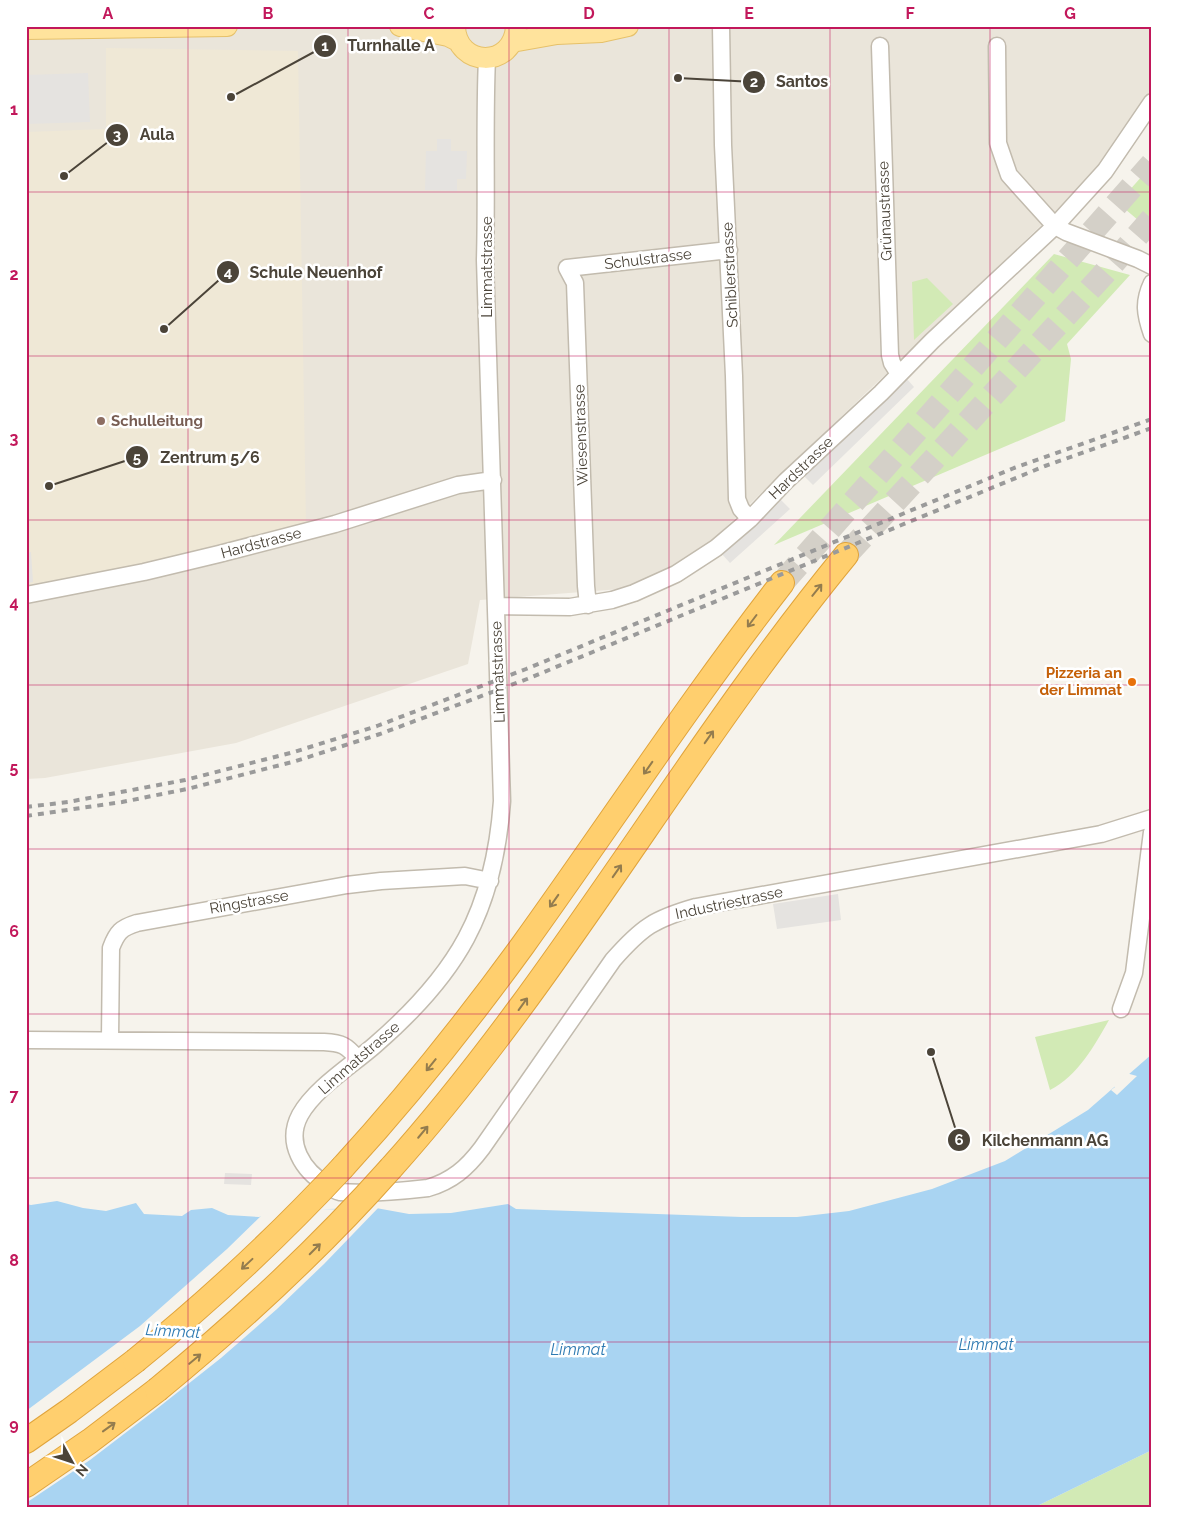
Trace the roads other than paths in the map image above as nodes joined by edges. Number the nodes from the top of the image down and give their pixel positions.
1 (228, 26) edge
2 (400, 26) edge
3 (628, 26) edge
4 (721, 26) edge
5 (26, 29) edge
6 (457, 34) edge
7 (514, 34) edge
8 (880, 46) dead end
9 (997, 46) dead end
10 (487, 58) junction
11 (1152, 102) edge
12 (1055, 226) junction
13 (729, 250) junction
14 (1152, 266) edge
15 (567, 268) joint
16 (1152, 283) edge
17 (1152, 334) edge
18 (899, 374) junction
19 (492, 480) junction
20 (750, 519) junction
21 (846, 555) tunnel mouth
22 (782, 583) tunnel mouth
23 (26, 595) edge
24 (588, 605) junction
25 (496, 606) junction
26 (1152, 818) edge
27 (1152, 832) edge
28 (490, 881) junction
29 (1121, 1009) dead end
30 (26, 1040) edge
31 (110, 1040) junction
32 (358, 1059) junction
33 (338, 1192) joint
34 (26, 1441) edge
35 (26, 1485) edge

1 - 5 main road
2 - 6 main road
3 - 7 main road
4 - 13 street, Schiblerstrasse
6 - 10 main road
7 - 10 main road
8 - 18 street, Grünaustrasse
9 - 12 street
10 - 19 street, Limmatstrasse
11 - 12 street, Hardstrasse
12 - 14 street
12 - 18 street, Hardstrasse
13 - 15 street, Schulstrasse
13 - 20 street, Schiblerstrasse
15 - 24 street, Wiesenstrasse
16 - 17 street
18 - 20 street, Hardstrasse
19 - 23 street, Hardstrasse
19 - 25 street, Limmatstrasse
20 - 24 street, Hardstrasse
35 -> 21 highway, bridge
22 -> 34 highway, bridge
24 - 25 street, Hardstrasse
25 - 28 street, Limmatstrasse
26 - 33 street, Industriestrasse
27 - 29 street
28 - 31 street, Ringstrasse
28 - 32 street, Limmatstrasse
30 - 31 street
31 - 32 street
32 - 33 street, Limmatstrasse

